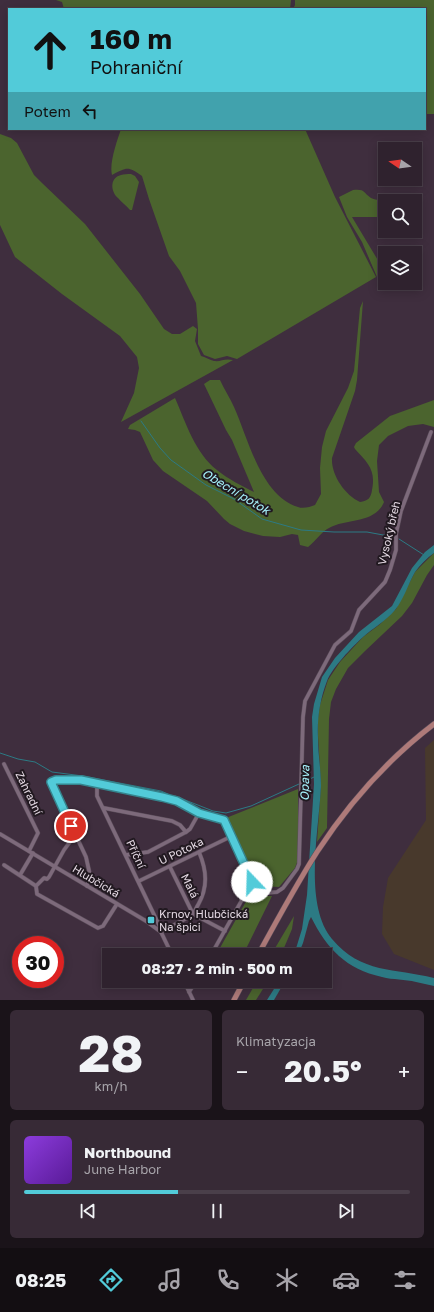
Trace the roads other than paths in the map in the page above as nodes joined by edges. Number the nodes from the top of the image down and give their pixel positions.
1 (431, 432) dead end
2 (434, 724) edge
3 (4, 764) dead end
4 (97, 784) junction
5 (104, 808) junction
6 (199, 813) junction
7 (186, 832) junction
8 (0, 834) edge
9 (75, 835) junction
10 (232, 836) junction
11 (29, 851) junction
12 (199, 852) junction
13 (33, 853) junction
14 (126, 855) junction
15 (4, 865) dead end
16 (54, 866) junction
17 (170, 867) junction
18 (20, 875) junction
19 (139, 881) junction
20 (252, 885) junction
21 (36, 886) junction
22 (87, 886) junction
23 (117, 904) junction
24 (193, 914) junction
25 (154, 915) junction
26 (146, 921) junction
27 (225, 931) junction
28 (161, 932) junction
29 (169, 948) edge
30 (215, 948) edge
31 (262, 948) edge
32 (187, 988) edge
33 (192, 988) edge
34 (240, 988) edge
35 (189, 992) junction
36 (193, 1000) edge
37 (234, 1000) edge

1 - 20 street, Vysoký břeh
2 - 31 main road
3 - 11 street, Zahradní
4 - 5 street, Příční
4 - 6 street
4 - 9 street
5 - 7 street
5 - 14 street, Příční
6 - 7 street
6 - 10 street
7 - 14 street
8 - 11 street, Hlubčická
9 - 16 street
9 - 22 street
10 - 12 street, U Potoka
10 - 20 street
11 - 13 street, Hlubčická
12 - 17 street, U Potoka
12 - 24 street
13 - 16 street, Hlubčická
13 - 18 street
14 - 19 street, Příční
15 - 18 street
16 - 21 street
16 - 22 street, Hlubčická
17 - 19 street, U Potoka
17 - 24 street, Malá
18 - 21 street
19 - 25 street, Příční
20 - 27 street
21 - 23 street
22 - 23 street, Hlubčická
23 - 26 street, Hlubčická
24 - 27 street
24 - 28 street
25 - 26 street
25 - 28 street, Příční
26 - 28 street, Hlubčická
27 - 30 street
28 - 29 street, Hlubčická
32 - 35 street
33 - 35 street
34 - 37 main road
35 - 36 street

